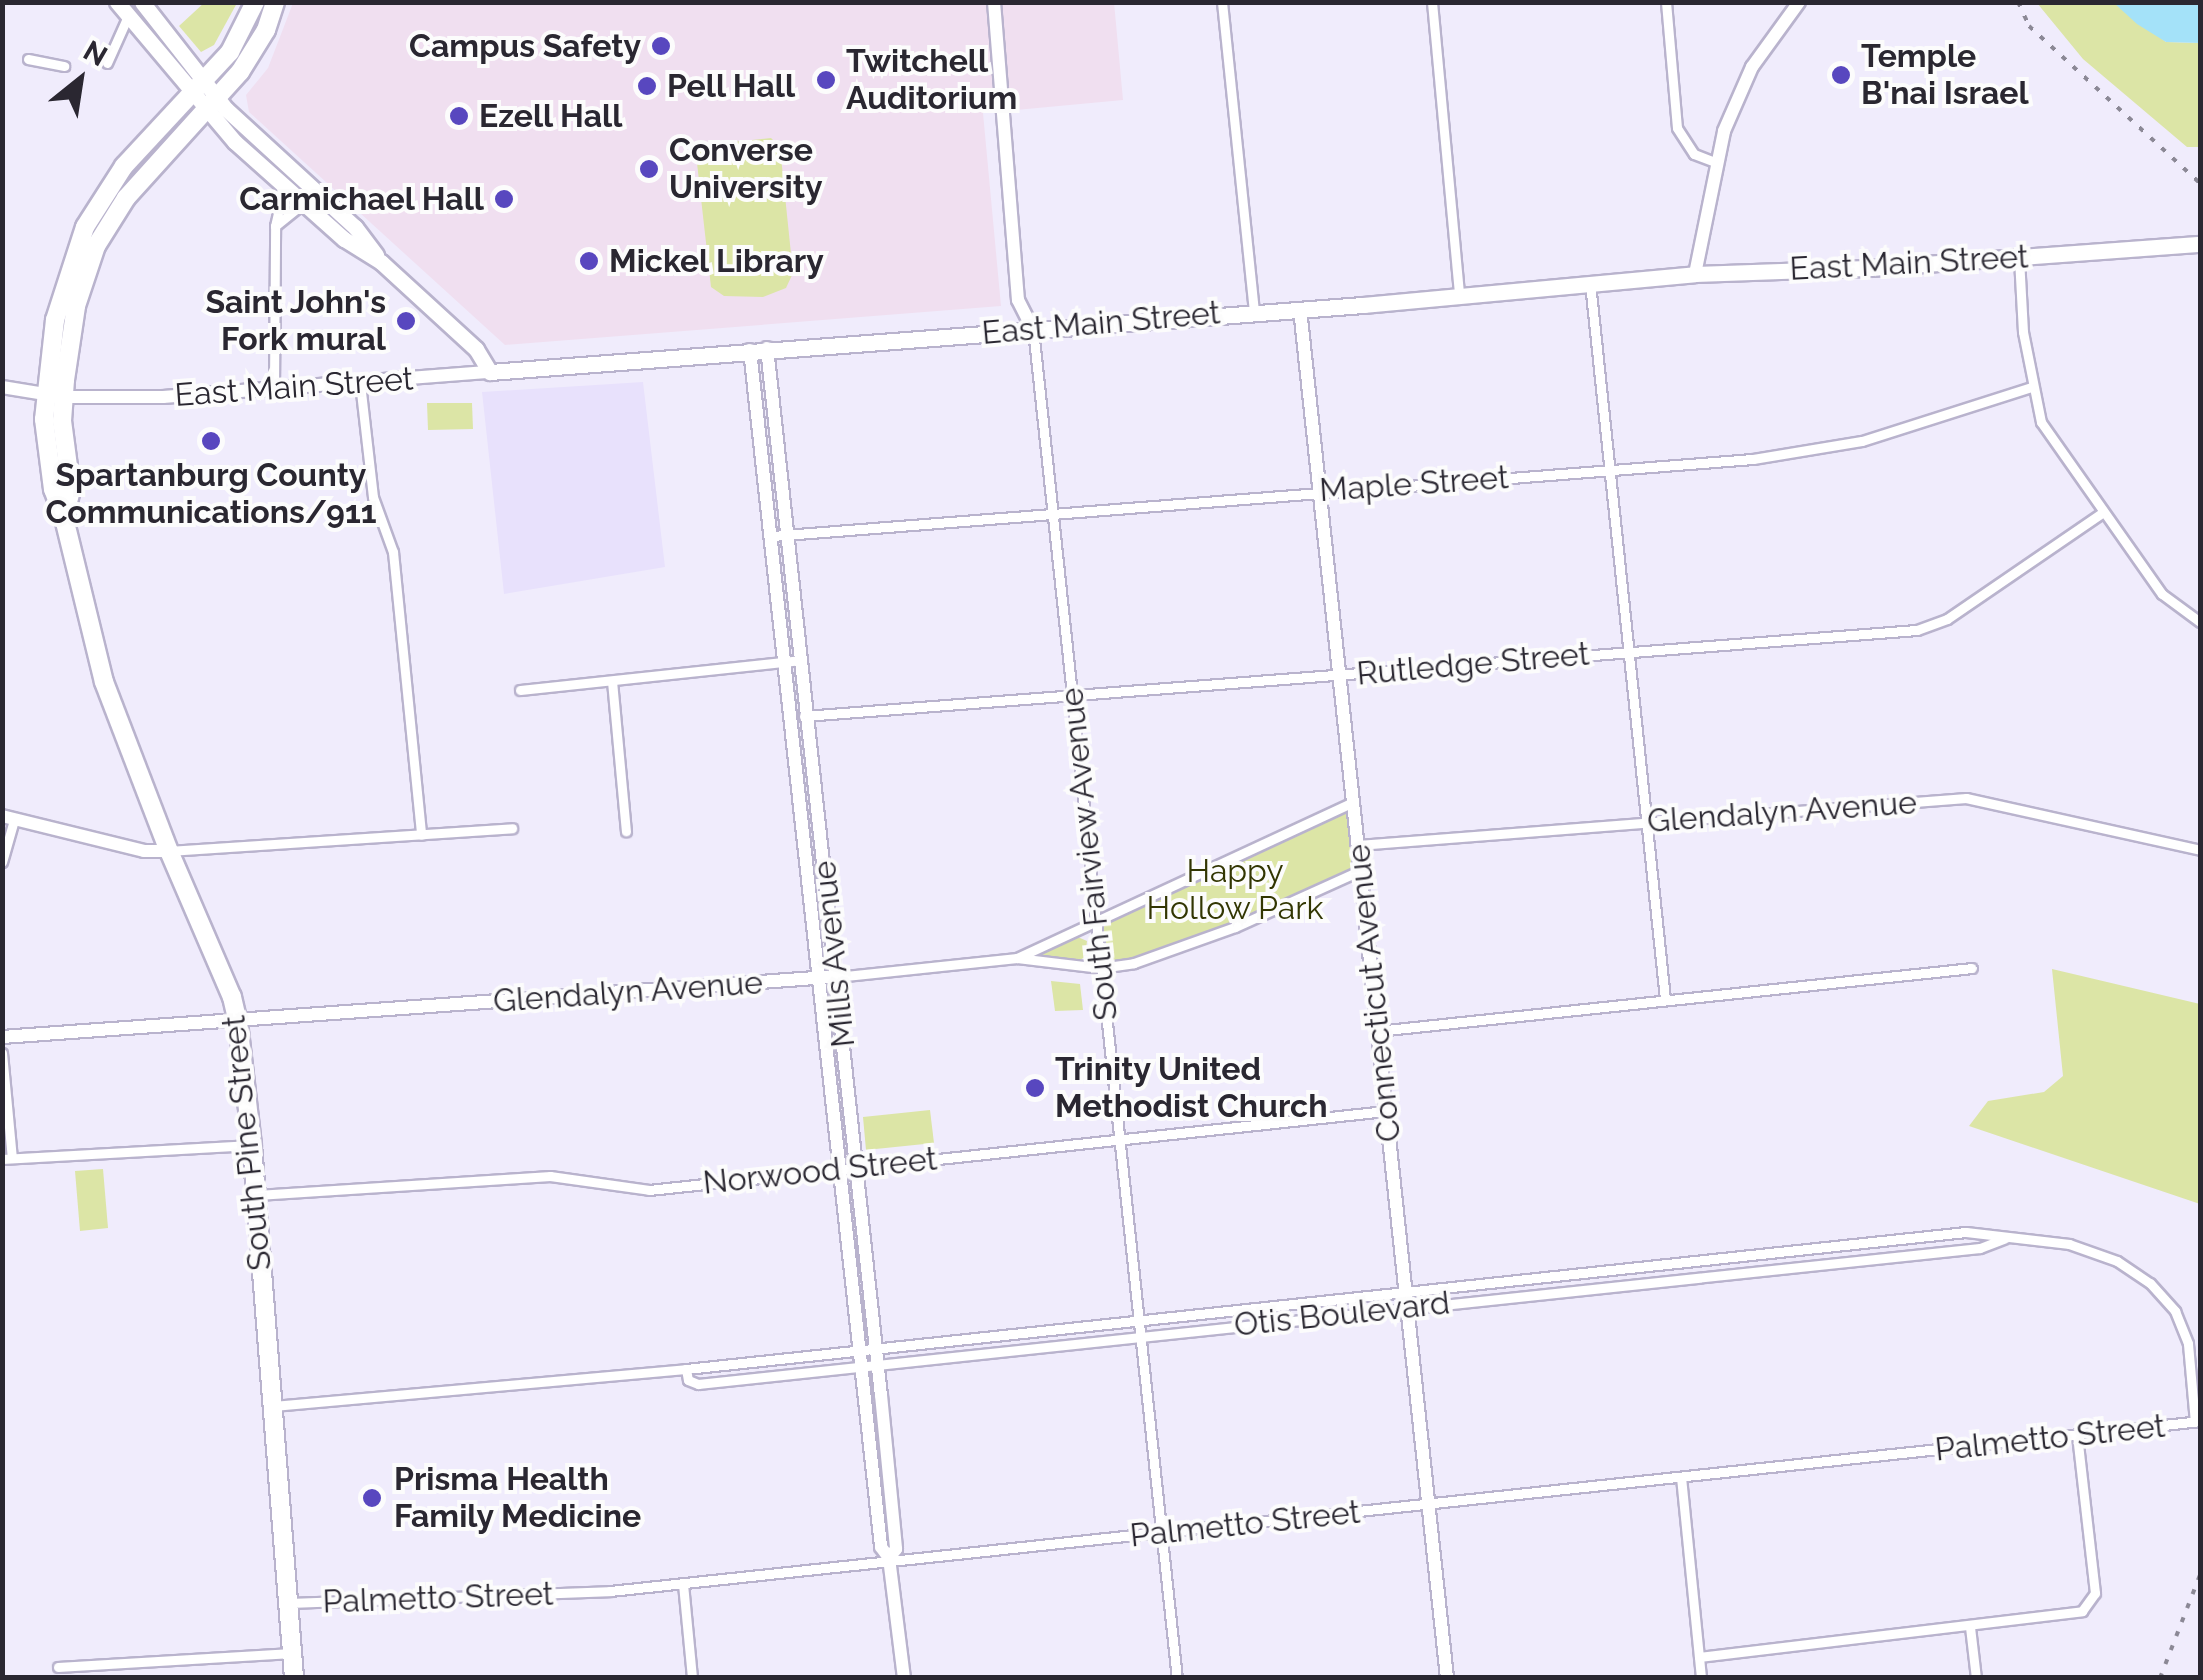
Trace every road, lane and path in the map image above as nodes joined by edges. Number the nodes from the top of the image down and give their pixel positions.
1 (117, 2) edge
2 (142, 2) edge
3 (255, 2) edge
4 (275, 2) edge
5 (994, 2) edge
6 (1222, 2) edge
7 (1432, 2) edge
8 (1666, 2) edge
9 (1799, 2) edge
10 (128, 16) junction
11 (28, 58) dead end
12 (107, 63) dead end
13 (64, 66) dead end
14 (198, 87) junction
15 (211, 102) junction
16 (1715, 162) junction
17 (284, 187) junction
18 (310, 199) junction
19 (275, 226) junction
20 (2200, 244) edge
21 (2020, 258) junction
22 (1696, 274) junction
23 (1590, 283) junction
24 (1459, 295) junction
25 (1300, 309) junction
26 (1254, 311) junction
27 (1033, 329) junction
28 (759, 349) junction
29 (490, 372) junction
30 (360, 383) junction
31 (2, 387) edge
32 (2032, 387) junction
33 (274, 388) junction
34 (54, 396) junction
35 (1610, 470) junction
36 (1320, 491) junction
37 (1054, 512) junction
38 (2103, 512) junction
39 (787, 534) junction
40 (772, 536) junction
41 (2200, 622) edge
42 (1630, 652) junction
43 (799, 660) junction
44 (784, 662) junction
45 (1340, 675) junction
46 (612, 682) junction
47 (520, 690) dead end
48 (1073, 695) junction
49 (808, 716) junction
50 (793, 717) junction
51 (1354, 802) junction
52 (8, 818) edge
53 (1648, 821) junction
54 (512, 828) dead end
55 (626, 831) dead end
56 (422, 835) junction
57 (1358, 845) junction
58 (2200, 850) edge
59 (169, 851) junction
60 (2, 862) edge
61 (1361, 870) junction
62 (1095, 919) junction
63 (1017, 958) junction
64 (1100, 968) junction
65 (1972, 968) dead end
66 (836, 976) junction
67 (821, 978) junction
68 (1666, 1000) junction
69 (238, 1022) junction
70 (1378, 1032) junction
71 (2, 1037) edge
72 (2, 1054) edge
73 (1386, 1111) junction
74 (1120, 1140) junction
75 (252, 1145) junction
76 (7, 1159) edge
77 (856, 1167) junction
78 (841, 1169) junction
79 (254, 1195) junction
80 (2006, 1238) junction
81 (1405, 1291) junction
82 (1407, 1306) junction
83 (1139, 1320) junction
84 (1141, 1336) junction
85 (876, 1348) junction
86 (860, 1350) junction
87 (878, 1364) junction
88 (862, 1366) junction
89 (686, 1369) junction
90 (272, 1406) junction
91 (2198, 1422) edge
92 (2077, 1435) junction
93 (1681, 1477) junction
94 (1429, 1505) junction
95 (1162, 1532) junction
96 (889, 1561) junction
97 (683, 1584) junction
98 (287, 1603) junction
99 (1970, 1628) junction
100 (292, 1653) junction
101 (1698, 1657) junction
102 (58, 1667) dead end
103 (294, 1678) edge
104 (692, 1678) edge
105 (904, 1678) edge
106 (1177, 1678) edge
107 (1447, 1678) edge
108 (1701, 1678) edge
109 (1976, 1678) edge

1 - 10 main road
2 - 14 main road
3 - 14 highway
4 - 15 highway
5 - 27 street
6 - 26 street
7 - 24 street
8 - 16 street
9 - 16 street
10 - 12 street
10 - 14 main road
11 - 13 street
14 - 15 main road
14 - 34 highway
15 - 17 main road
15 - 18 main road
15 - 34 highway
16 - 22 street
17 - 18 main road
17 - 19 street
18 - 19 street
18 - 29 main road
19 - 33 street
20 - 21 main road, East Main Street
21 - 22 main road, East Main Street
21 - 32 street
22 - 23 main road, East Main Street
23 - 24 main road, East Main Street
23 - 35 street
24 - 25 main road, East Main Street
25 - 26 main road, East Main Street
25 - 36 street, Connecticut Avenue
26 - 27 main road, East Main Street
27 - 28 main road, East Main Street
27 - 37 street, South Fairview Avenue
28 - 29 main road, East Main Street
28 - 39 street, Mills Avenue
28 - 40 street, Mills Avenue
29 - 30 street, East Main Street
30 - 33 street, East Main Street
30 - 56 street
31 - 34 street, East Main Street
32 - 35 street, Maple Street
32 - 38 street
33 - 34 street, East Main Street
34 - 59 highway, South Pine Street
35 - 36 street, Maple Street
35 - 42 street
36 - 37 street, Maple Street
36 - 45 street, Connecticut Avenue
37 - 39 street, Maple Street
37 - 48 street, South Fairview Avenue
38 - 41 street
38 - 42 street, Rutledge Street
39 - 40 street, Maple Street
39 - 43 street, Mills Avenue
40 - 44 street, Mills Avenue
42 - 45 street, Rutledge Street
42 - 53 street
43 - 44 street
43 - 49 street, Mills Avenue
44 - 46 street
44 - 50 street, Mills Avenue
45 - 48 street, Rutledge Street
45 - 51 street, Connecticut Avenue
46 - 47 street
46 - 55 street
48 - 49 street, Rutledge Street
48 - 62 street, South Fairview Avenue
49 - 50 street, Rutledge Street
49 - 66 street, Mills Avenue
50 - 67 street, Mills Avenue
51 - 57 street, Connecticut Avenue
51 - 62 street, Glendalyn Avenue
52 - 59 street
52 - 60 street
53 - 57 street, Glendalyn Avenue
53 - 58 street, Glendalyn Avenue
53 - 68 street
54 - 56 street
56 - 59 street
57 - 61 street, Connecticut Avenue
59 - 69 highway, South Pine Street
61 - 64 street, Glendalyn Avenue
61 - 70 street, Connecticut Avenue
62 - 63 street, Glendalyn Avenue
62 - 64 street, South Fairview Avenue
63 - 64 street, Glendalyn Avenue
63 - 66 street, Glendalyn Avenue
64 - 74 street, South Fairview Avenue
65 - 68 street
66 - 67 street, Glendalyn Avenue
66 - 77 street, Mills Avenue
67 - 69 street, Glendalyn Avenue
67 - 78 street, Mills Avenue
68 - 70 street
69 - 71 street, Glendalyn Avenue
69 - 75 highway, South Pine Street
70 - 73 street, Connecticut Avenue
72 - 76 street
73 - 74 street, Norwood Street
73 - 81 street, Connecticut Avenue
74 - 77 street, Norwood Street
74 - 83 street, South Fairview Avenue
75 - 76 street
75 - 79 highway, South Pine Street
77 - 78 street, Norwood Street
77 - 85 street, Mills Avenue
78 - 79 street, Norwood Street
78 - 86 street, Mills Avenue
79 - 90 highway, South Pine Street
80 - 81 street, Otis Boulevard
80 - 82 street, Otis Boulevard
80 - 91 street, Otis Boulevard
81 - 82 street, Connecticut Avenue
81 - 83 street, Otis Boulevard
82 - 84 street, Otis Boulevard
82 - 94 street, Connecticut Avenue
83 - 84 street, South Fairview Avenue
83 - 85 street, Otis Boulevard
84 - 87 street, Otis Boulevard
84 - 95 street, South Fairview Avenue
85 - 86 street, Otis Boulevard
85 - 87 street, Mills Avenue
86 - 88 street, Mills Avenue
86 - 89 street, Otis Boulevard
87 - 88 street, Otis Boulevard
87 - 96 street, Mills Avenue
88 - 89 street, Otis Boulevard
88 - 96 street, Mills Avenue
89 - 90 street, Otis Boulevard
90 - 98 highway, South Pine Street
91 - 92 street, Palmetto Street
92 - 93 street, Palmetto Street
92 - 99 street
93 - 94 street, Palmetto Street
93 - 101 street
94 - 95 street, Palmetto Street
94 - 107 street, Connecticut Avenue
95 - 96 street, Palmetto Street
95 - 106 street, South Fairview Avenue
96 - 97 street, Palmetto Street
96 - 105 street, Mills Avenue
97 - 98 street, Palmetto Street
97 - 104 street
98 - 100 highway, South Pine Street
99 - 101 street
99 - 109 street
100 - 102 street
100 - 103 highway, South Pine Street
101 - 108 street

